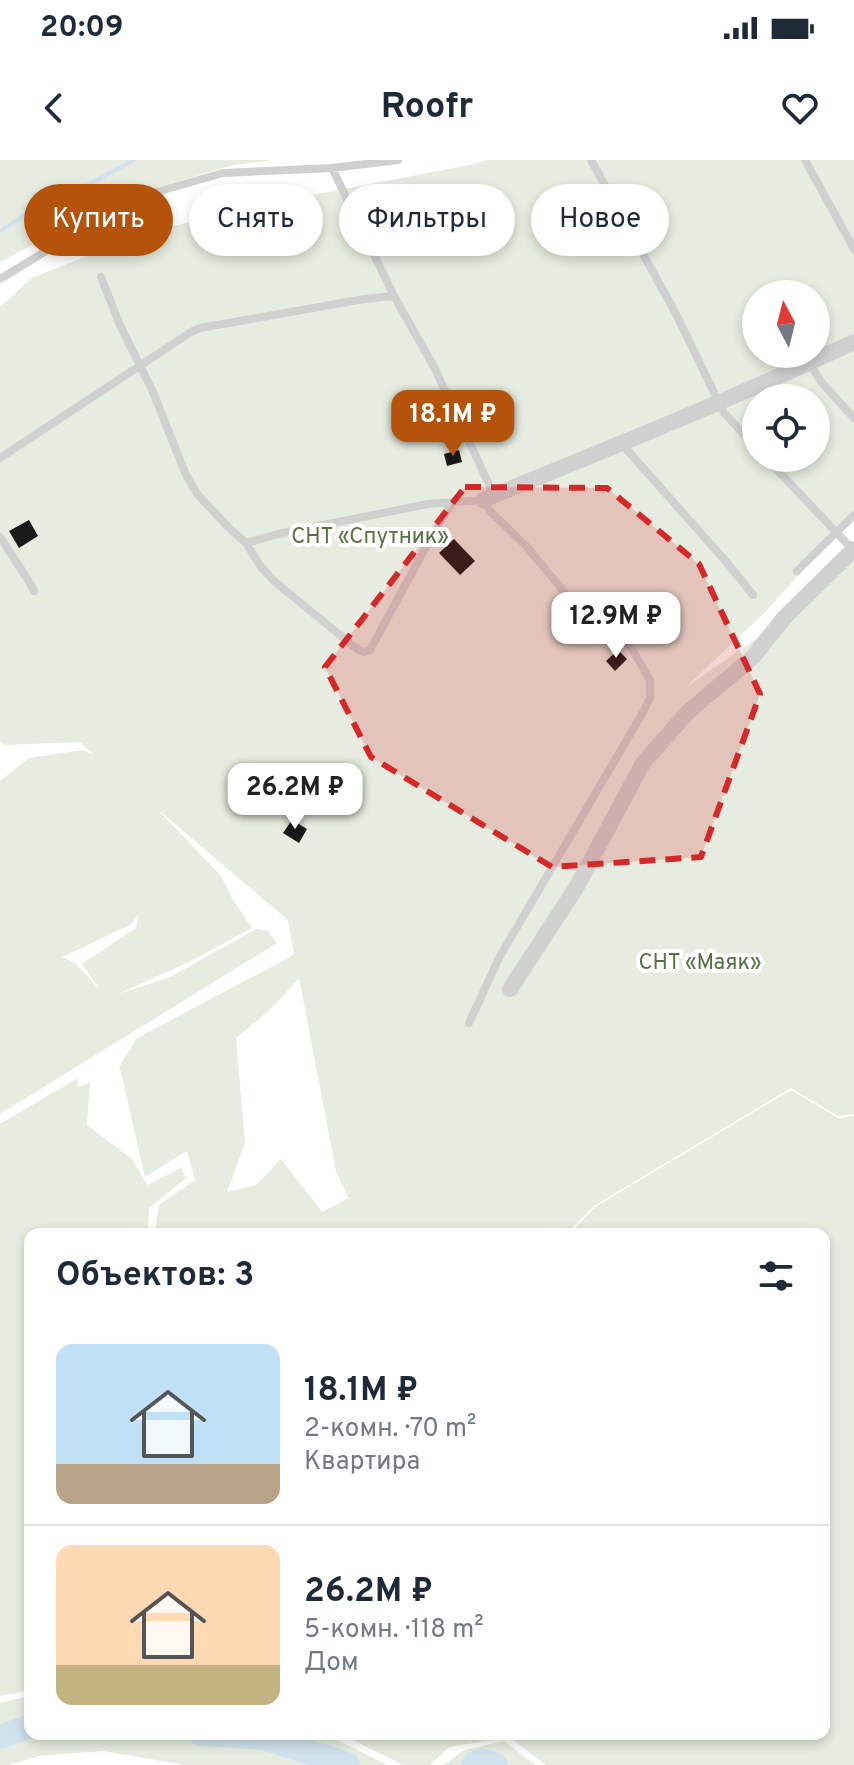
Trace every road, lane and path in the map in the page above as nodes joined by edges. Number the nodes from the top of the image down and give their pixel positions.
1 (398, 160) edge
2 (591, 160) edge
3 (805, 160) edge
4 (332, 168) junction
5 (854, 249) edge
6 (101, 277) dead end
7 (0, 279) edge
8 (394, 296) junction
9 (854, 342) edge
10 (830, 353) edge
11 (139, 367) junction
12 (798, 368) edge
13 (813, 368) edge
14 (719, 402) junction
15 (854, 418) edge
16 (742, 432) edge
17 (622, 444) junction
18 (0, 458) edge
19 (779, 472) edge
20 (488, 498) junction
21 (453, 502) junction
22 (854, 515) edge
23 (837, 533) junction
24 (0, 537) edge
25 (246, 543) junction
26 (854, 549) edge
27 (797, 571) dead end
28 (34, 591) dead end
29 (753, 595) dead end
30 (510, 989) dead end
31 (469, 1023) dead end

1 - 4 lane
2 - 14 lane
3 - 5 lane
4 - 7 lane
4 - 8 lane
6 - 11 lane
8 - 11 lane
8 - 20 lane
9 - 10 street
11 - 18 lane
11 - 25 lane
12 - 14 street
13 - 15 lane
14 - 16 lane
14 - 17 street
17 - 20 street
17 - 29 lane
19 - 23 lane
20 - 21 lane
20 - 31 lane
21 - 25 lane
21 - 25 lane
22 - 23 lane
23 - 26 lane
23 - 27 lane
24 - 28 lane
26 - 30 street

